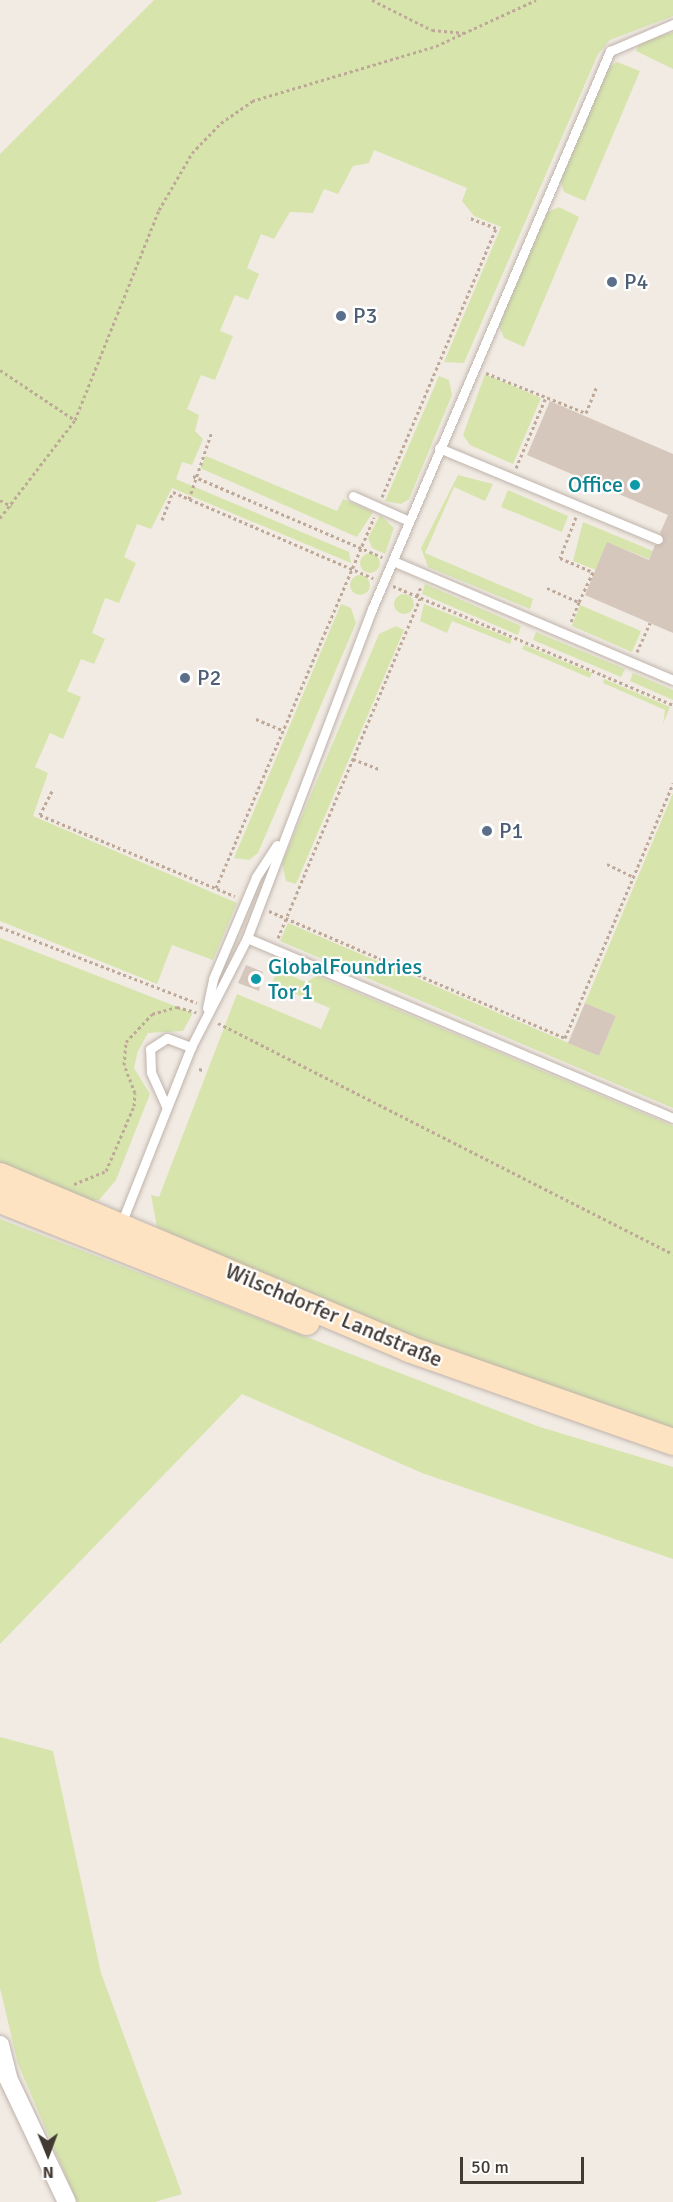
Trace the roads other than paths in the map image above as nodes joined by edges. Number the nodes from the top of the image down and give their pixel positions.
1 (673, 24) edge
2 (439, 448) junction
3 (352, 496) dead end
4 (409, 521) junction
5 (658, 539) dead end
6 (393, 561) junction
7 (673, 680) edge
8 (282, 838) junction
9 (247, 938) junction
10 (205, 1016) junction
11 (191, 1047) junction
12 (166, 1107) junction
13 (673, 1118) edge
14 (0, 1176) edge
15 (0, 1200) edge
16 (117, 1236) junction
17 (673, 1442) edge
18 (673, 1457) edge
19 (0, 2044) edge
20 (67, 2202) edge

1 - 2 lane
2 - 4 lane
2 - 5 lane
3 - 4 lane
4 - 6 lane
6 - 7 lane
6 - 8 lane
8 - 9 lane
8 - 10 lane
9 - 10 lane
9 - 13 lane
10 - 11 lane
11 - 12 lane
11 - 12 lane
12 - 16 lane
14 - 16 main road, Wilschdorfer Landstraße
15 - 16 main road, Wilschdorfer Landstraße
16 - 17 main road, Wilschdorfer Landstraße
16 - 18 main road, Wilschdorfer Landstraße
19 - 20 street

